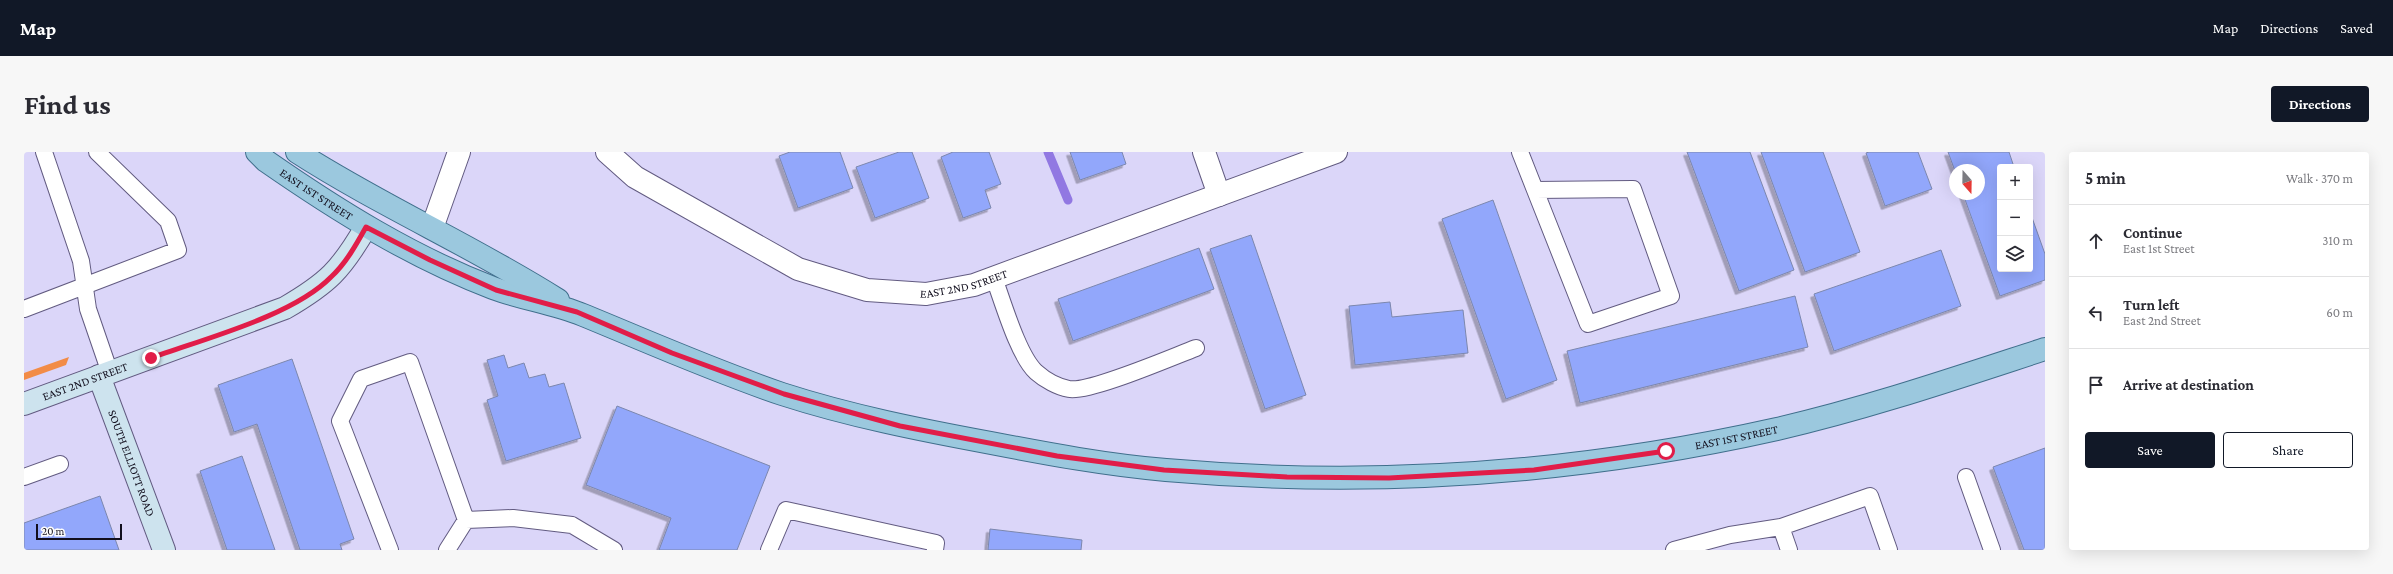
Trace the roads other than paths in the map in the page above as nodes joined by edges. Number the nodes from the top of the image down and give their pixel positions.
1 (44, 152) edge
2 (97, 152) edge
3 (257, 152) edge
4 (297, 152) edge
5 (459, 152) edge
6 (607, 152) edge
7 (1204, 152) edge
8 (1336, 152) edge
9 (1520, 152) edge
10 (1535, 190) junction
11 (1219, 195) junction
12 (366, 227) junction
13 (432, 228) junction
14 (994, 278) junction
15 (85, 286) junction
16 (24, 309) edge
17 (577, 312) junction
18 (1196, 348) dead end
19 (2045, 349) edge
20 (105, 374) junction
21 (24, 404) edge
22 (60, 464) dead end
23 (24, 477) edge
24 (1966, 477) dead end
25 (466, 520) junction
26 (1781, 527) junction
27 (164, 550) edge
28 (390, 550) edge
29 (447, 550) edge
30 (614, 550) edge
31 (769, 550) edge
32 (935, 550) edge
33 (1674, 550) edge
34 (1789, 550) edge
35 (1889, 550) edge
36 (1992, 550) edge

1 - 15 lane
2 - 15 lane
3 - 12 main road, EAST 1ST STREET
4 - 13 main road, EAST 1ST STREET
5 - 13 street
6 - 14 street, EAST 2ND STREET
7 - 11 street
8 - 11 street, EAST 2ND STREET
9 - 10 lane
10 - 10 lane
11 - 14 street, EAST 2ND STREET
12 - 17 main road, EAST 1ST STREET
12 - 20 street, EAST 2ND STREET
13 - 17 main road, EAST 1ST STREET
14 - 18 lane
15 - 16 lane
15 - 20 lane
17 - 19 main road, EAST 1ST STREET
20 - 21 street, EAST 2ND STREET
20 - 27 street, SOUTH ELLIOTT ROAD
22 - 23 lane
24 - 36 lane
25 - 28 lane
25 - 29 lane
25 - 30 lane
26 - 33 lane
26 - 34 lane
26 - 35 lane
31 - 32 lane

